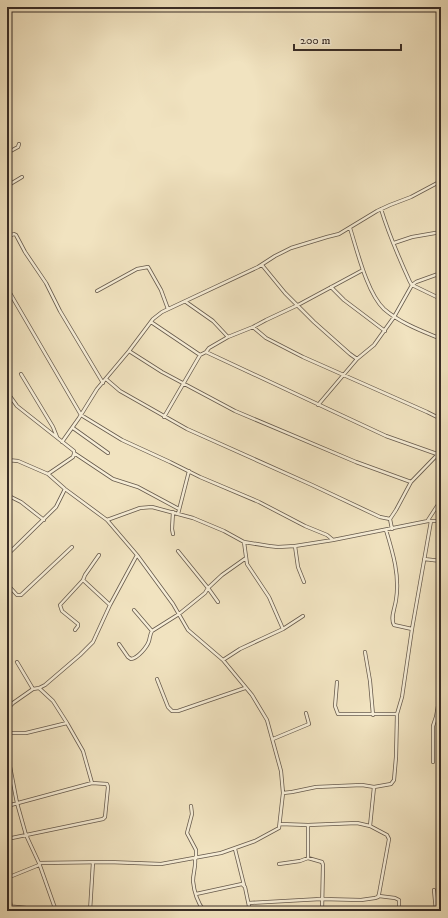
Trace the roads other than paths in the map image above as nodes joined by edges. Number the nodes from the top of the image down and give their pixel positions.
1 (19, 144) dead end
2 (7, 153) edge
3 (22, 177) dead end
4 (441, 181) edge
5 (7, 186) edge
6 (381, 209) junction
7 (350, 228) junction
8 (441, 232) edge
9 (7, 238) edge
10 (394, 243) junction
11 (262, 265) junction
12 (363, 270) junction
13 (441, 272) edge
14 (412, 285) junction
15 (331, 287) junction
16 (7, 288) edge
17 (97, 291) dead end
18 (441, 299) edge
19 (186, 302) junction
20 (298, 305) junction
21 (168, 309) junction
22 (394, 317) junction
23 (151, 322) junction
24 (253, 327) junction
25 (385, 331) junction
26 (228, 337) junction
27 (441, 339) edge
28 (129, 351) junction
29 (206, 352) junction
30 (200, 355) junction
31 (357, 359) junction
32 (21, 374) dead end
33 (343, 375) junction
34 (106, 378) junction
35 (103, 383) junction
36 (184, 384) junction
37 (7, 392) edge
38 (318, 405) junction
39 (81, 415) junction
40 (164, 417) junction
41 (441, 419) edge
42 (73, 428) junction
43 (58, 438) junction
44 (62, 442) junction
45 (441, 450) edge
46 (74, 452) junction
47 (108, 453) dead end
48 (437, 454) junction
49 (7, 460) edge
50 (189, 471) junction
51 (48, 474) junction
52 (411, 482) junction
53 (65, 490) junction
54 (7, 496) edge
55 (441, 500) edge
56 (179, 509) junction
57 (172, 512) junction
58 (178, 514) junction
59 (390, 519) junction
60 (44, 520) junction
61 (107, 520) junction
62 (430, 521) junction
63 (441, 521) edge
64 (392, 529) junction
65 (386, 530) junction
66 (173, 534) dead end
67 (333, 540) junction
68 (244, 542) junction
69 (295, 546) junction
70 (72, 547) dead end
71 (178, 551) dead end
72 (7, 555) edge
73 (99, 555) dead end
74 (137, 555) junction
75 (246, 558) junction
76 (423, 559) junction
77 (441, 561) edge
78 (83, 580) junction
79 (304, 582) dead end
80 (7, 584) edge
81 (208, 588) junction
82 (218, 602) dead end
83 (110, 606) junction
84 (134, 610) dead end
85 (179, 614) junction
86 (303, 616) dead end
87 (283, 628) junction
88 (412, 629) junction
89 (76, 630) dead end
90 (152, 631) junction
91 (119, 644) dead end
92 (365, 652) dead end
93 (223, 660) junction
94 (17, 662) dead end
95 (157, 679) dead end
96 (337, 682) dead end
97 (39, 688) junction
98 (245, 688) junction
99 (33, 689) junction
100 (441, 689) edge
101 (7, 709) edge
102 (306, 713) dead end
103 (397, 714) junction
104 (373, 715) junction
105 (67, 723) junction
106 (7, 733) edge
107 (273, 739) junction
108 (7, 751) edge
109 (433, 762) dead end
110 (9, 769) edge
111 (92, 783) junction
112 (374, 787) junction
113 (283, 793) junction
114 (16, 803) junction
115 (7, 806) edge
116 (191, 806) dead end
117 (280, 824) junction
118 (308, 825) junction
119 (370, 826) junction
120 (26, 835) junction
121 (7, 839) edge
122 (235, 849) junction
123 (308, 858) junction
124 (195, 859) junction
125 (93, 862) junction
126 (39, 864) junction
127 (279, 864) dead end
128 (7, 878) edge
129 (244, 885) junction
130 (7, 888) edge
131 (434, 890) dead end
132 (196, 894) junction
133 (379, 896) junction
134 (321, 899) junction
135 (249, 903) junction
136 (7, 906) edge
137 (11, 907) junction
138 (120, 909) dead end
139 (57, 911) edge
140 (90, 911) edge
141 (204, 911) edge
142 (250, 911) edge
143 (322, 911) edge
144 (399, 911) edge
145 (436, 911) edge

1 - 2 street
3 - 5 street
4 - 6 street
6 - 7 street
6 - 10 street
7 - 11 street
7 - 12 street
8 - 10 street
9 - 35 street
10 - 14 street
11 - 19 street
11 - 20 street
12 - 15 street
12 - 22 street
13 - 14 street
14 - 18 street
14 - 22 street
15 - 20 street
15 - 25 street
16 - 39 street
17 - 21 street
19 - 21 street
19 - 26 street
20 - 24 street
20 - 31 street
21 - 23 street
22 - 25 street
22 - 27 street
23 - 28 street
23 - 30 street
24 - 26 street
24 - 33 street
25 - 31 street
26 - 29 street
28 - 34 street
28 - 36 street
29 - 30 street
29 - 38 street
30 - 36 street
31 - 33 street
32 - 43 street
33 - 38 street
33 - 41 street
34 - 35 street
34 - 40 street
35 - 39 street
36 - 40 street
36 - 52 street
37 - 43 street
38 - 48 street
39 - 42 street
39 - 50 street
40 - 59 street
42 - 44 street
42 - 47 street
43 - 44 street
44 - 46 street
45 - 48 street
46 - 51 street
46 - 56 street
48 - 52 street
49 - 51 street
50 - 56 street
50 - 67 street
51 - 53 street
52 - 59 street
53 - 60 street
53 - 61 street
54 - 60 street
55 - 62 street
56 - 58 street
57 - 58 street
57 - 61 street
57 - 66 street
58 - 68 street
59 - 64 street
60 - 72 street
61 - 74 street
62 - 63 street
62 - 64 street
62 - 76 street
64 - 65 street
65 - 67 street
65 - 88 street
67 - 69 street
68 - 69 street
68 - 75 street
69 - 79 street
70 - 80 street
71 - 81 street
73 - 78 street
74 - 83 street
74 - 85 street
75 - 81 street
75 - 87 street
76 - 77 street
76 - 88 street
78 - 83 street
78 - 89 street
81 - 82 street
81 - 85 street
83 - 97 street
84 - 90 street
85 - 90 street
85 - 93 street
86 - 87 street
87 - 93 street
88 - 103 street
90 - 91 street
92 - 104 street
93 - 98 street
94 - 99 street
95 - 98 street
96 - 104 street
97 - 99 street
97 - 105 street
98 - 107 street
99 - 101 street
100 - 109 street
102 - 107 street
103 - 104 street
103 - 112 street
105 - 106 street
105 - 111 street
107 - 113 street
108 - 110 street
110 - 114 street
111 - 114 street
111 - 120 street
112 - 113 street
112 - 119 street
113 - 117 street
114 - 115 street
114 - 120 street
116 - 124 street
117 - 118 street
117 - 122 street
118 - 119 street
118 - 123 street
119 - 133 street
120 - 121 street
120 - 126 street
122 - 124 street
122 - 129 street
123 - 127 street
123 - 134 street
124 - 125 street
124 - 132 street
125 - 126 street
125 - 140 street
126 - 128 street
126 - 139 street
129 - 132 street
129 - 135 street
130 - 137 street
131 - 145 street
132 - 141 street
133 - 134 street
133 - 144 street
134 - 135 street
134 - 143 street
135 - 142 street
136 - 137 street
137 - 139 street
138 - 140 street
139 - 140 street

